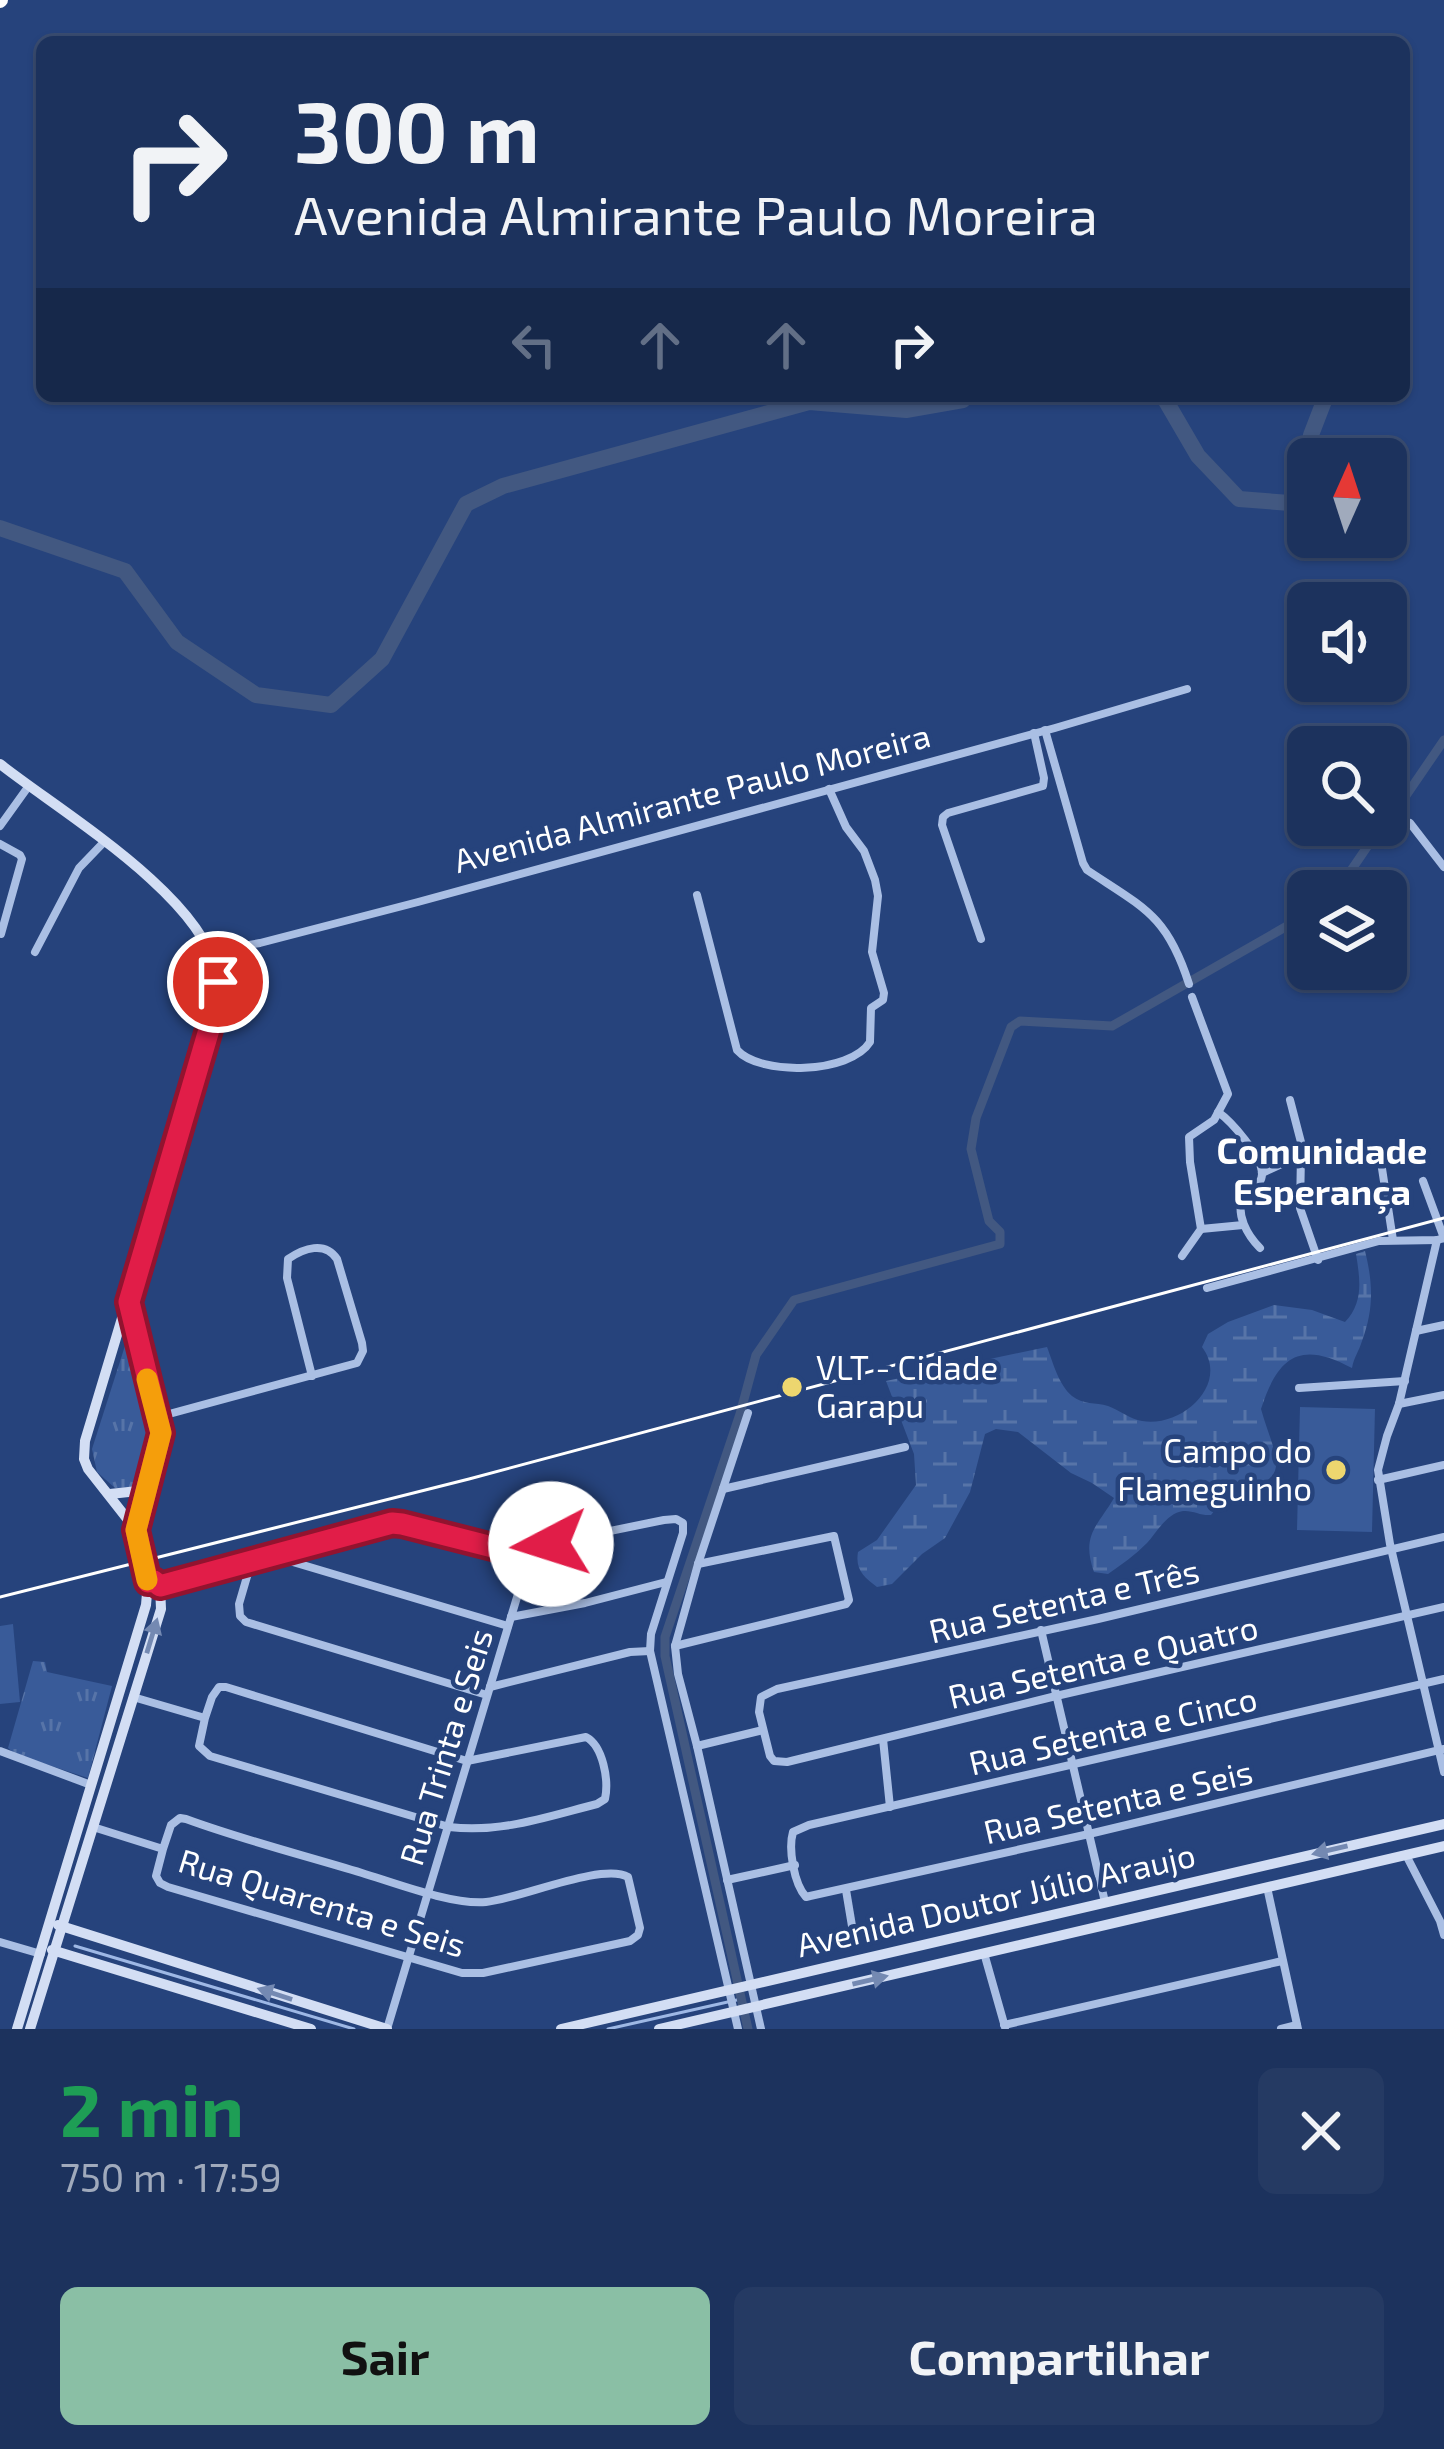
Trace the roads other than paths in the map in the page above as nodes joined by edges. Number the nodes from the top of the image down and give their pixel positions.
1 (1187, 689) dead end
2 (1045, 730) junction
3 (1034, 733) junction
4 (0, 764) edge
5 (28, 787) junction
6 (830, 789) junction
7 (1410, 823) dead end
8 (0, 826) edge
9 (104, 842) junction
10 (0, 844) edge
11 (1444, 868) edge
12 (697, 895) dead end
13 (2, 934) edge
14 (981, 939) dead end
15 (35, 952) dead end
16 (209, 952) junction
17 (1189, 984) dead end
18 (1192, 997) dead end
19 (1290, 1100) dead end
20 (1218, 1112) junction
21 (1300, 1155) junction
22 (1381, 1162) dead end
23 (1262, 1173) junction
24 (1424, 1181) dead end
25 (1244, 1225) junction
26 (1201, 1229) junction
27 (1442, 1238) edge
28 (1394, 1240) junction
29 (1260, 1248) dead end
30 (1181, 1256) dead end
31 (1318, 1260) junction
32 (1207, 1288) dead end
33 (129, 1302) junction
34 (1444, 1324) edge
35 (1416, 1331) junction
36 (312, 1376) junction
37 (1405, 1381) junction
38 (1299, 1388) dead end
39 (1444, 1394) edge
40 (1399, 1404) junction
41 (748, 1413) dead end
42 (158, 1417) junction
43 (905, 1447) dead end
44 (1444, 1465) edge
45 (1378, 1480) junction
46 (147, 1490) junction
47 (722, 1490) junction
48 (110, 1494) junction
49 (136, 1530) junction
50 (1444, 1538) edge
51 (1391, 1550) junction
52 (530, 1554) junction
53 (275, 1557) junction
54 (251, 1563) junction
55 (698, 1564) junction
56 (666, 1582) junction
57 (154, 1584) junction
58 (1444, 1607) edge
59 (1406, 1616) junction
60 (509, 1622) junction
61 (1041, 1630) junction
62 (675, 1646) junction
63 (650, 1651) junction
64 (1444, 1679) edge
65 (1422, 1684) junction
66 (488, 1691) junction
67 (133, 1696) junction
68 (1056, 1696) junction
69 (112, 1716) junction
70 (205, 1718) junction
71 (126, 1720) junction
72 (764, 1730) junction
73 (883, 1739) junction
74 (698, 1746) junction
75 (1442, 1750) edge
76 (0, 1751) edge
77 (467, 1761) junction
78 (1072, 1766) junction
79 (1444, 1772) edge
80 (92, 1786) junction
81 (890, 1807) junction
82 (1444, 1824) edge
83 (93, 1827) junction
84 (449, 1827) junction
85 (1089, 1834) junction
86 (1444, 1846) edge
87 (163, 1849) junction
88 (1406, 1855) junction
89 (795, 1865) junction
90 (727, 1880) junction
91 (1267, 1887) junction
92 (846, 1890) junction
93 (427, 1892) junction
94 (1105, 1903) junction
95 (57, 1925) junction
96 (852, 1925) dead end
97 (1444, 1935) edge
98 (0, 1942) edge
99 (46, 1951) junction
100 (984, 1953) junction
101 (406, 1958) junction
102 (1282, 1961) junction
103 (750, 1984) junction
104 (732, 2000) junction
105 (756, 2006) junction
106 (1005, 2027) edge
107 (1297, 2027) edge
108 (17, 2029) edge
109 (30, 2029) edge
110 (311, 2029) edge
111 (387, 2029) edge
112 (560, 2029) edge
113 (658, 2029) edge
114 (738, 2029) edge
115 (760, 2029) edge
116 (1281, 2029) edge

1 - 2 street, Avenida Almirante Paulo Moreira
2 - 3 street, Avenida Almirante Paulo Moreira
2 - 17 street
3 - 6 street, Avenida Almirante Paulo Moreira
3 - 14 street
4 - 5 street
5 - 8 street
5 - 9 street
6 - 12 street
6 - 16 street, Avenida Almirante Paulo Moreira
7 - 11 street
9 - 15 street
9 - 16 street
10 - 13 street
16 - 33 street
18 - 20 street
19 - 21 street
20 - 23 street
20 - 26 street
21 - 23 street
21 - 31 street
22 - 28 street
23 - 25 street
24 - 27 street
25 - 26 street
25 - 29 street
26 - 30 street
27 - 28 street
27 - 35 street
28 - 31 street
31 - 32 street
33 - 42 street
33 - 48 street
34 - 35 street
35 - 37 street
36 - 36 street
36 - 42 street
37 - 38 street
37 - 40 street
39 - 40 street
40 - 45 street
41 - 47 street
42 - 46 street
43 - 47 street
44 - 45 street
45 - 51 street
46 - 48 street
46 - 49 street
47 - 55 street
48 - 49 street
49 - 57 street
50 - 51 street, Rua Setenta e Três
51 - 59 street
51 - 61 street, Rua Setenta e Três
52 - 53 street
52 - 56 street
52 - 60 street, Rua Trinta e Seis
53 - 54 street
53 - 60 street
54 - 57 street
54 - 66 street
55 - 62 street
55 - 62 street
56 - 60 street, Rua Trinta e Seis
56 - 63 street
67 -> 57 street
57 - 69 street
58 - 59 street, Rua Setenta e Quatro
59 - 65 street
59 - 68 street, Rua Setenta e Quatro
60 - 66 street, Rua Trinta e Seis
61 - 68 street
61 - 72 street, Rua Setenta e Três
62 - 74 street
63 - 66 street
63 - 104 street
64 - 65 street, Rua Setenta e Cinco
65 - 75 street
65 - 78 street, Rua Setenta e Cinco
66 - 77 street, Rua Trinta e Seis
67 - 70 street
67 - 71 street
68 - 73 street, Rua Setenta e Quatro
68 - 78 street
69 - 71 street
69 - 80 street
70 - 77 street
70 - 84 street
71 - 83 street
72 - 73 street, Rua Setenta e Quatro
72 - 74 street
73 - 81 street
74 - 90 street
75 - 79 street
75 - 85 street, Rua Setenta e Seis
76 - 80 street
77 - 84 street, Rua Trinta e Seis
77 - 84 street
78 - 81 street, Rua Setenta e Cinco
78 - 85 street
80 - 95 street
81 - 89 street, Rua Setenta e Cinco
82 -> 94 street, Avenida Doutor Júlio Araujo
83 - 87 street
83 - 95 street
84 - 93 street, Rua Trinta e Seis
85 - 92 street, Rua Setenta e Seis
85 - 94 street
86 - 88 street, Avenida Doutor Júlio Araujo
87 - 93 street
87 - 101 street, Rua Quarenta e Seis
88 - 91 street, Avenida Doutor Júlio Araujo
88 - 97 street
89 - 90 street
89 - 92 street, Rua Setenta e Seis
90 - 103 street
91 - 100 street, Avenida Doutor Júlio Araujo
91 - 102 street
92 - 96 street
93 - 101 street, Rua Trinta e Seis
93 - 101 street, Rua Quarenta e Seis
94 - 103 street, Avenida Doutor Júlio Araujo
95 - 99 street
111 -> 95 street
98 - 99 street
99 - 108 street
99 - 109 street
99 - 110 street
105 -> 100 street, Avenida Doutor Júlio Araujo
100 - 106 street
101 - 111 street, Rua Trinta e Seis
102 - 106 street
102 - 107 street
103 - 104 street, Avenida Doutor Júlio Araujo
103 - 105 street
104 - 105 street, Avenida Doutor Júlio Araujo
104 - 112 street, Avenida Doutor Júlio Araujo
104 - 113 street
104 - 114 street
105 - 115 street
107 - 116 street

